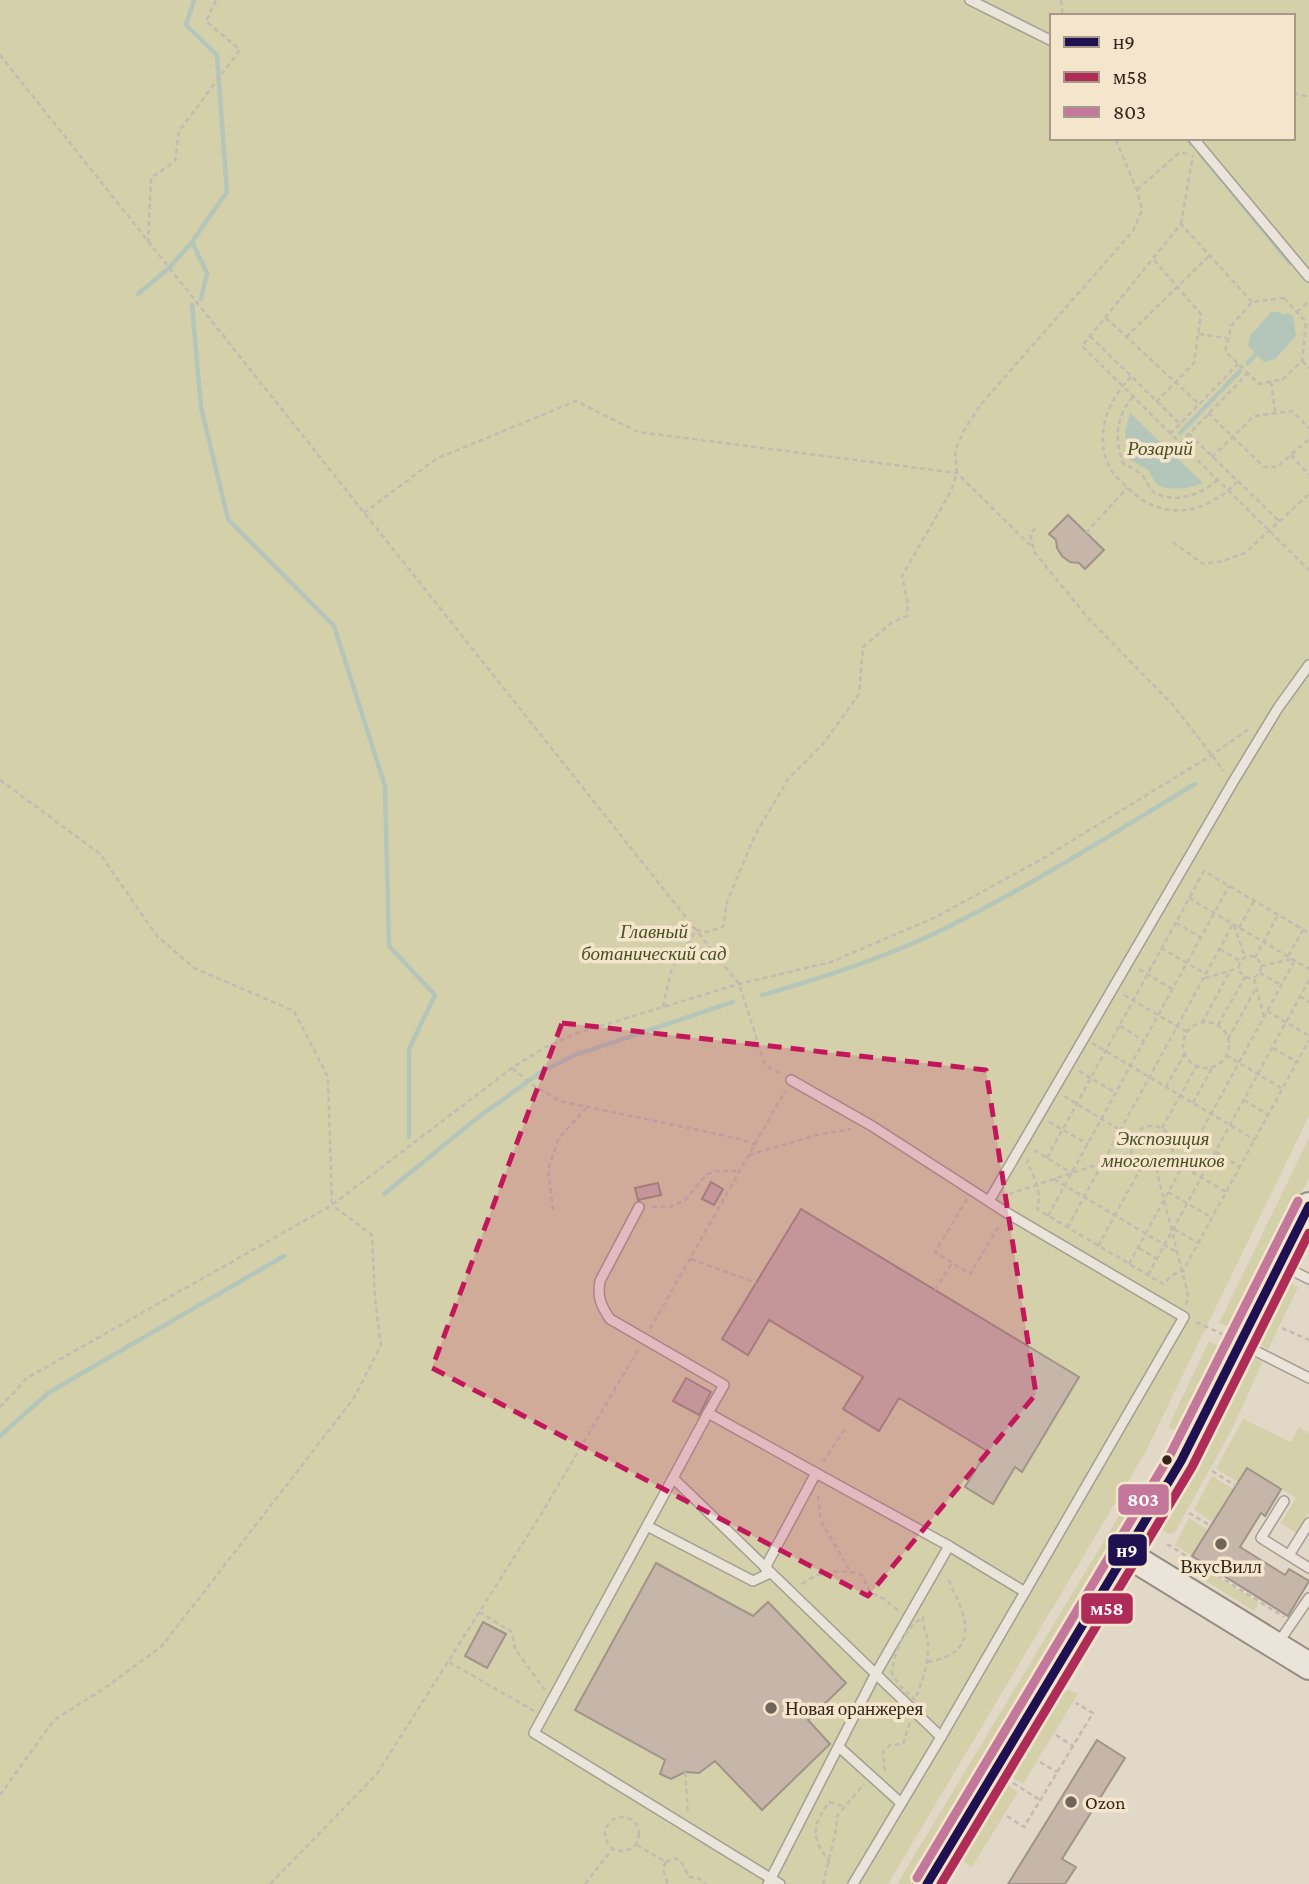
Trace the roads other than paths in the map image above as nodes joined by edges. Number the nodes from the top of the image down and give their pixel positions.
1 (970, 0) edge
2 (1050, 40) edge
3 (1195, 140) edge
4 (1309, 277) edge
5 (1309, 665) edge
6 (791, 1080) road end
7 (989, 1201) junction
8 (1309, 1206) edge
9 (639, 1207) road end
10 (1280, 1265) junction
11 (1309, 1279) edge
12 (1241, 1343) junction
13 (1309, 1378) edge
14 (708, 1413) junction
15 (816, 1473) junction
16 (673, 1478) junction
17 (1284, 1501) dead end
18 (1309, 1523) edge
19 (647, 1525) junction
20 (949, 1546) junction
21 (1127, 1555) junction
22 (1289, 1555) junction
23 (1309, 1568) edge
24 (767, 1570) junction
25 (1025, 1592) junction
26 (1309, 1598) edge
27 (1276, 1646) junction
28 (1309, 1666) edge
29 (876, 1675) junction
30 (941, 1737) junction
31 (839, 1747) junction
32 (901, 1803) junction
33 (770, 1881) edge
34 (780, 1884) edge
35 (853, 1884) edge
36 (927, 1884) edge

1 - 2 lane
3 - 4 lane
5 - 7 lane
6 - 7 lane
7 - 25 lane
8 - 10 main road
9 - 14 lane
10 - 11 lane
10 - 12 main road
12 - 13 lane
12 - 21 main road
14 - 15 lane
14 - 16 lane
15 - 20 lane
15 - 24 lane
16 - 19 lane
16 - 24 lane
17 - 22 lane
18 - 22 lane
19 - 24 lane
19 - 33 lane
20 - 25 lane
20 - 29 lane
21 - 27 main road
21 - 36 main road
22 - 23 lane
24 - 29 lane
25 - 30 lane
26 - 27 lane
27 - 28 main road
29 - 30 lane
29 - 31 lane
30 - 32 lane
31 - 32 lane
31 - 33 lane
32 - 35 lane
33 - 34 lane

